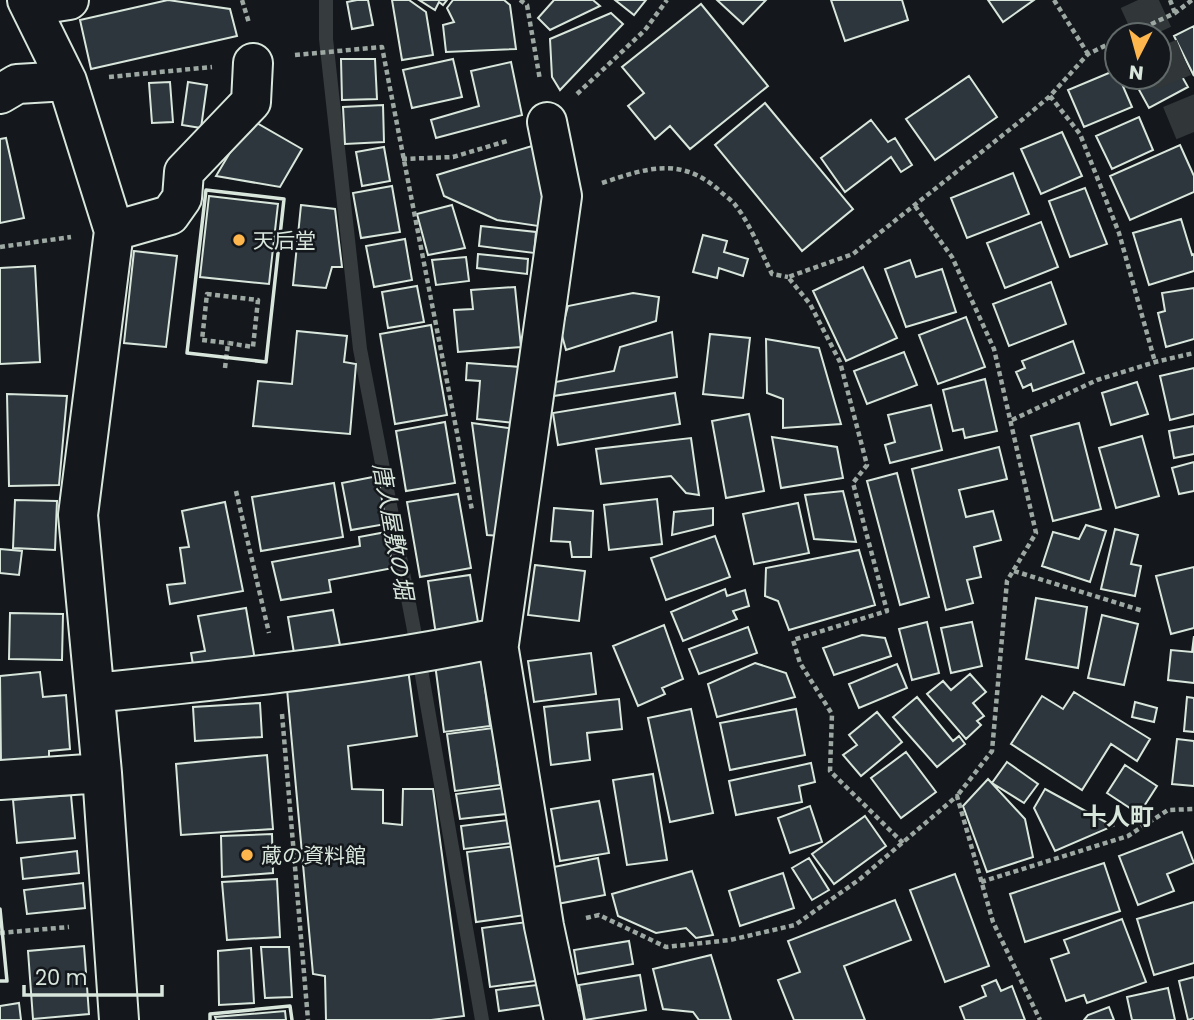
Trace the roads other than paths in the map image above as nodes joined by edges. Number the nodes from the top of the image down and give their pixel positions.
1 (69, 0) edge
2 (29, 3) edge
3 (252, 48) road end
4 (67, 81) junction
5 (0, 94) edge
6 (547, 122) road end
7 (114, 231) junction
8 (499, 644) junction
9 (95, 693) junction
10 (102, 773) junction
11 (0, 780) edge
12 (119, 1020) edge
13 (564, 1020) edge

1 - 2 street
2 - 4 street
3 - 7 street
4 - 5 street
4 - 7 street
6 - 8 street
7 - 9 street
8 - 9 street
8 - 13 street
9 - 10 street
10 - 11 street
10 - 12 street

